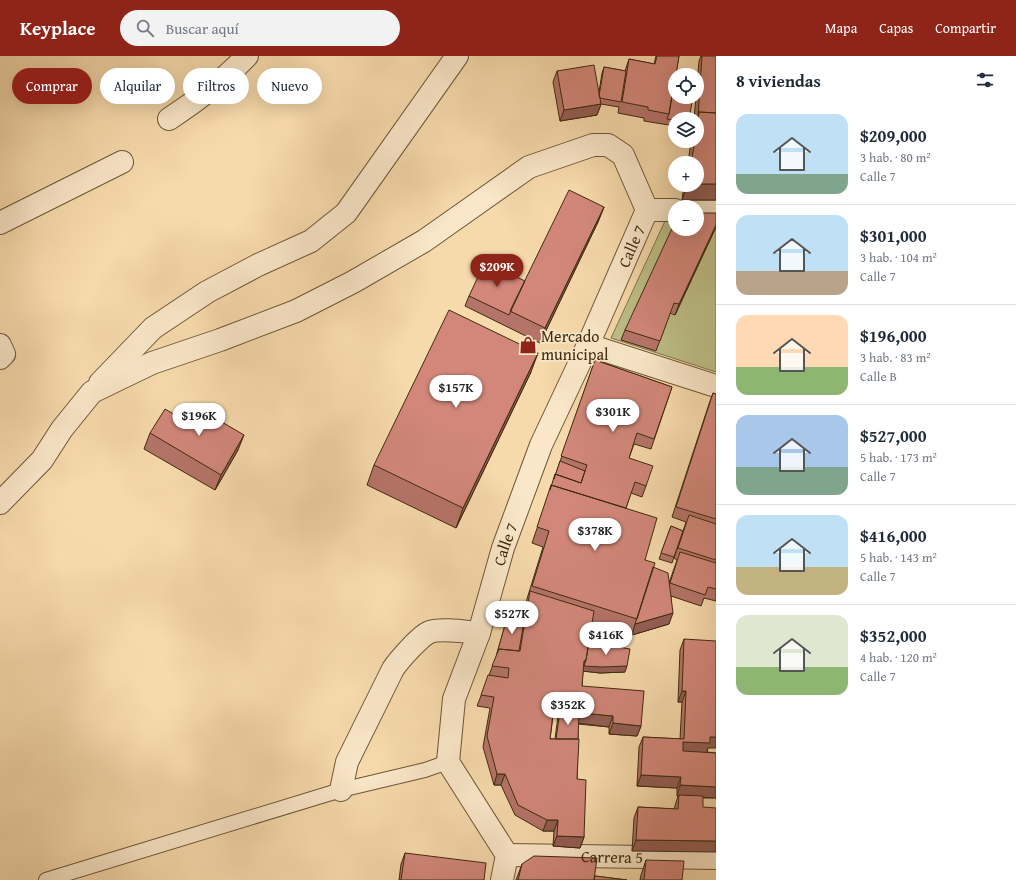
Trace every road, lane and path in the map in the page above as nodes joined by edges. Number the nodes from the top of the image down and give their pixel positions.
1 (247, 56) edge
2 (457, 56) edge
3 (169, 119) dead end
4 (122, 162) dead end
5 (647, 210) junction
6 (668, 210) edge
7 (704, 210) edge
8 (716, 210) edge
9 (0, 223) edge
10 (588, 345) junction
11 (716, 386) edge
12 (92, 392) junction
13 (0, 503) edge
14 (480, 634) junction
15 (448, 762) junction
16 (341, 790) junction
17 (507, 855) junction
18 (716, 858) edge
19 (46, 880) edge
20 (502, 880) edge

1 - 3 street
2 - 12 street
4 - 9 street
5 - 6 street
5 - 10 street, Calle 7
5 - 12 street
7 - 8 street
10 - 11 street
10 - 14 street, Calle 7
12 - 13 street
14 - 15 street, Calle 7
14 - 16 street
15 - 16 lane
15 - 17 street
16 - 19 lane
17 - 18 street, Carrera 5
17 - 20 street

